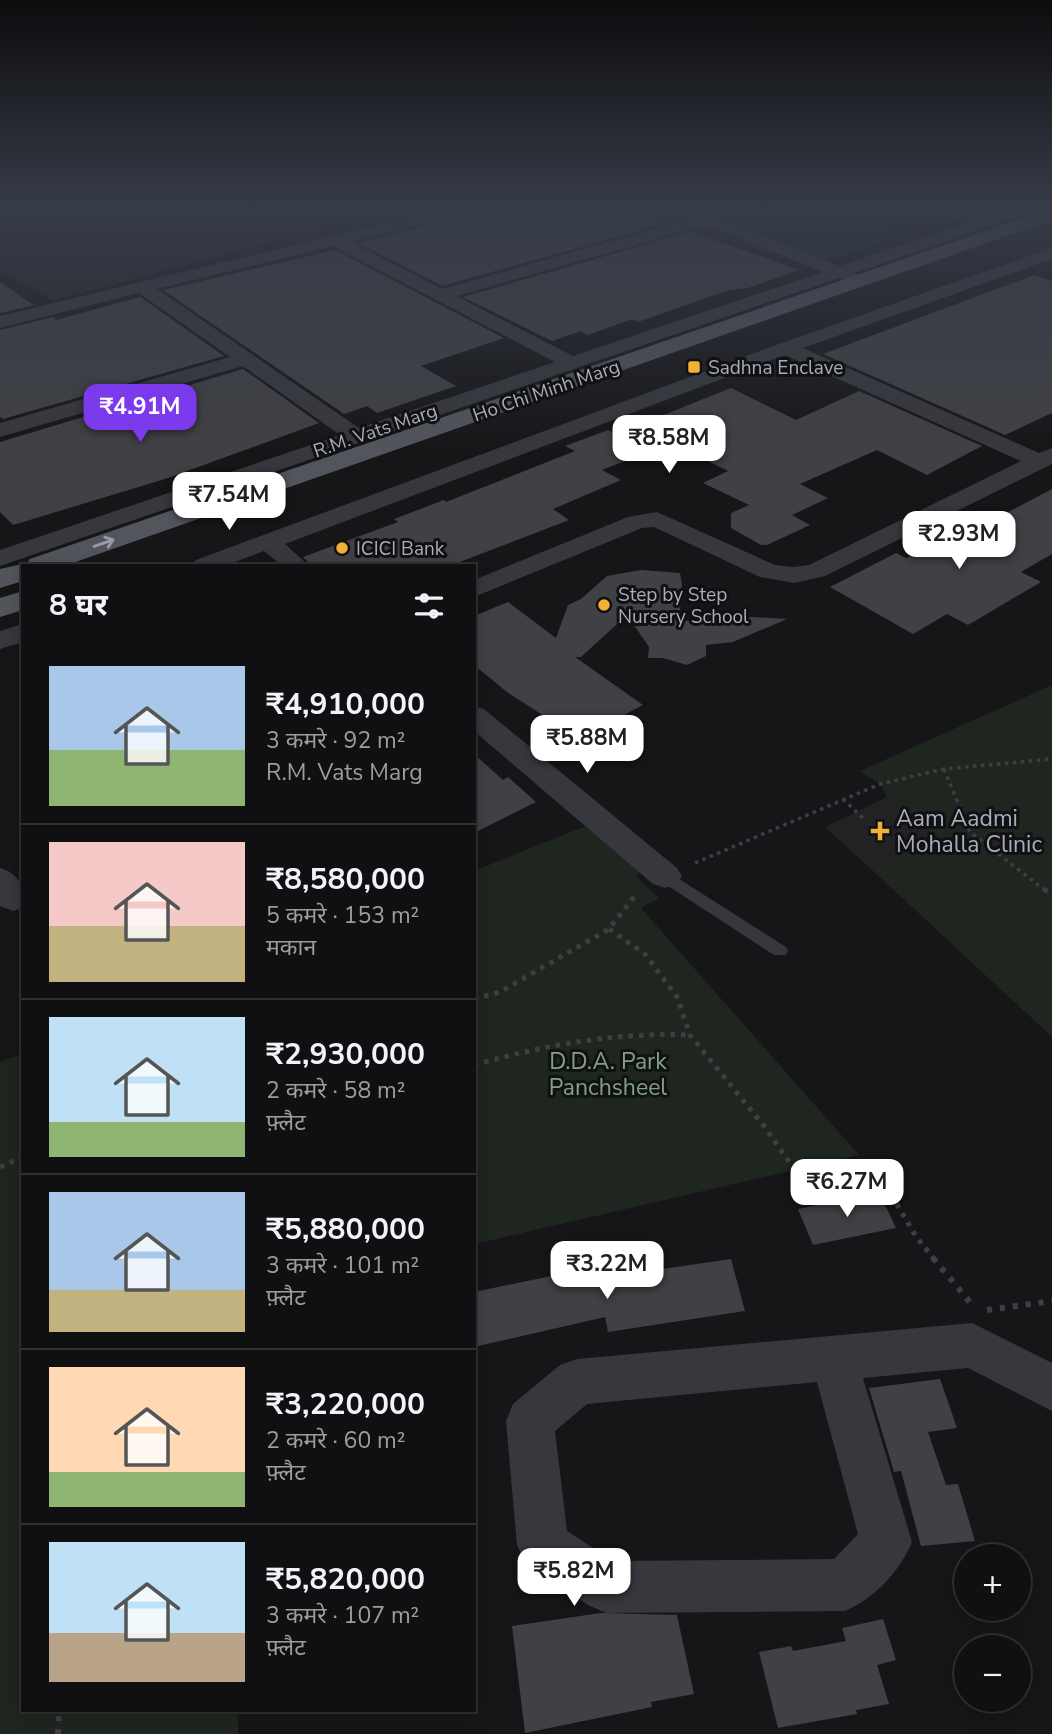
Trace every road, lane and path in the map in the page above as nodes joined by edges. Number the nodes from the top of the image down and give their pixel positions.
1 (134, 289) edge
2 (145, 289) edge
3 (427, 289) edge
4 (461, 289) edge
5 (808, 289) edge
6 (814, 289) edge
7 (891, 289) edge
8 (951, 289) edge
9 (439, 295) junction
10 (0, 322) edge
11 (786, 348) junction
12 (246, 359) junction
13 (569, 362) junction
14 (0, 430) edge
15 (356, 436) junction
16 (1045, 458) edge
17 (408, 462) dead end
18 (268, 542) junction
19 (0, 558) edge
20 (43, 564) edge
21 (208, 564) edge
22 (295, 564) edge
23 (21, 572) edge
24 (0, 579) edge
25 (476, 588) edge
26 (21, 601) edge
27 (0, 608) edge
28 (21, 633) edge
29 (0, 640) edge
30 (476, 717) edge
31 (1052, 759) edge
32 (944, 769) junction
33 (843, 799) junction
34 (865, 820) dead end
35 (665, 876) junction
36 (638, 892) dead end
37 (1052, 895) edge
38 (609, 929) junction
39 (780, 951) dead end
40 (476, 998) edge
41 (690, 1035) junction
42 (476, 1064) edge
43 (21, 1158) edge
44 (0, 1167) edge
45 (1052, 1301) edge
46 (834, 1357) junction
47 (1052, 1388) edge
48 (59, 1712) edge
49 (58, 1734) edge

1 - 10 street
2 - 12 street
3 - 9 street
4 - 9 street
5 - 13 street, R.M. Vats Marg
20 -> 6 main road, Ho Chi Minh Marg
7 - 17 main road, Ho Chi Minh Marg
8 - 11 street
9 - 13 street
11 - 16 street
11 - 18 street
12 - 14 street
12 - 15 street
13 - 15 street, R.M. Vats Marg
15 - 19 street, R.M. Vats Marg
16 - 25 street
18 - 21 street
18 - 22 street
23 - 24 main road
26 - 27 main road
28 - 29 street
30 - 35 street
31 - 32 path
32 - 33 path
32 - 37 path
33 - 34 path
33 - 35 path
35 - 39 lane
36 - 38 path
38 - 40 path
38 - 41 path
41 - 42 path
41 - 45 path
43 - 44 path
46 - 46 street
46 - 47 street
48 - 49 path

